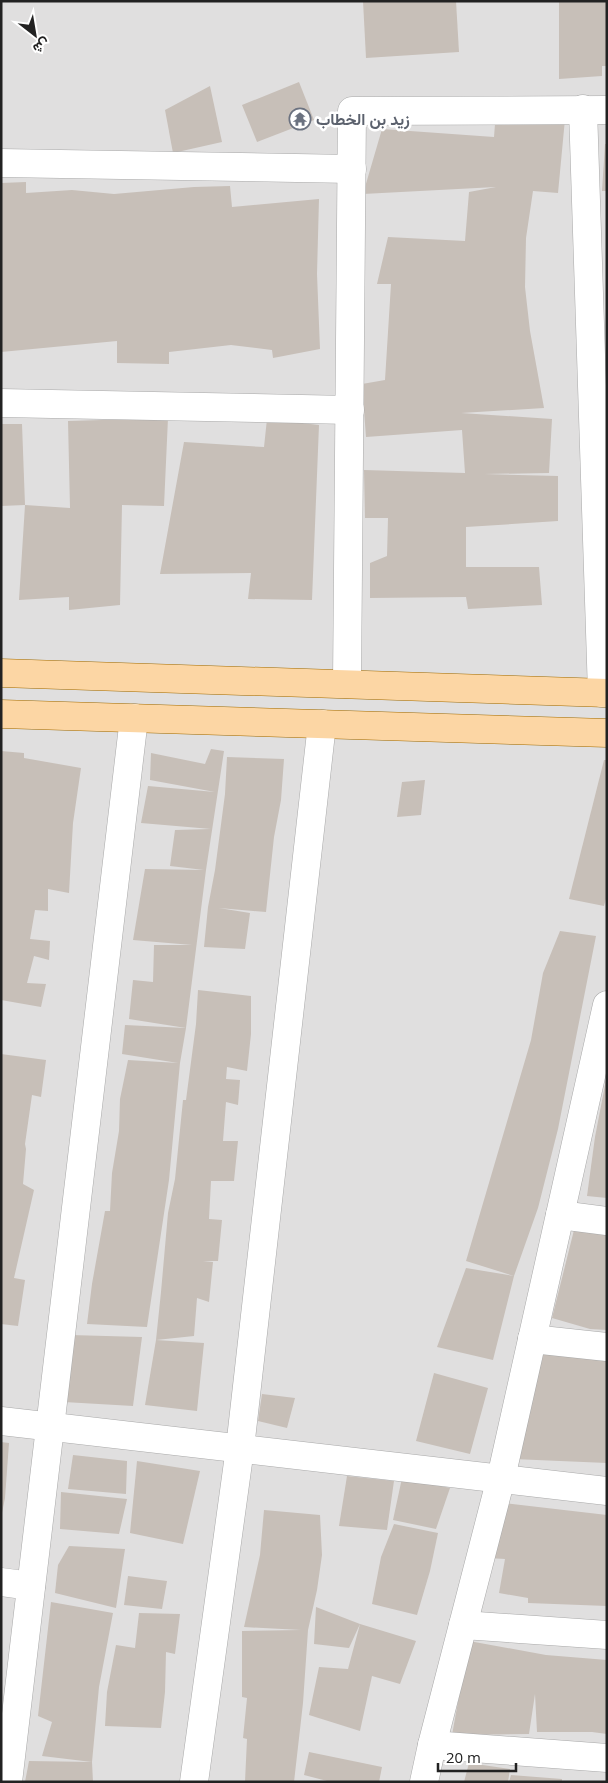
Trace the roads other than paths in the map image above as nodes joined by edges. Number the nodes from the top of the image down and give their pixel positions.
1 (595, 110) edge
2 (1, 163) edge
3 (352, 169) junction
4 (1, 403) edge
5 (350, 410) junction
6 (1, 673) edge
7 (242, 680) junction
8 (347, 684) junction
9 (604, 693) edge
10 (1, 714) edge
11 (134, 718) junction
12 (240, 722) junction
13 (322, 724) junction
14 (607, 733) edge
15 (607, 1005) edge
16 (599, 1074) edge
17 (560, 1216) junction
18 (607, 1221) edge
19 (532, 1339) junction
20 (607, 1347) edge
21 (1, 1421) edge
22 (50, 1425) junction
23 (240, 1448) junction
24 (501, 1478) junction
25 (607, 1491) edge
26 (1, 1582) edge
27 (31, 1586) junction
28 (463, 1625) junction
29 (607, 1635) edge
30 (432, 1745) junction
31 (6, 1753) edge
32 (607, 1758) edge
33 (8, 1782) edge
34 (194, 1782) edge
35 (424, 1782) edge

1 - 3 street
1 - 9 street
2 - 3 street
3 - 5 street
4 - 5 street
5 - 8 street
6 - 7 main road
7 - 8 main road
7 - 12 main road
8 - 9 main road
10 - 11 main road
11 - 12 main road
11 - 22 street
12 - 13 main road
13 - 14 main road
13 - 23 street
15 - 16 street
16 - 17 street
17 - 18 street
17 - 19 street
19 - 20 street
19 - 24 street
21 - 22 street
22 - 23 street
22 - 27 street
23 - 24 street
23 - 34 street
24 - 25 street
24 - 28 street
26 - 27 street
27 - 31 street
28 - 29 street
28 - 30 street
30 - 32 street
30 - 35 street
31 - 33 street

